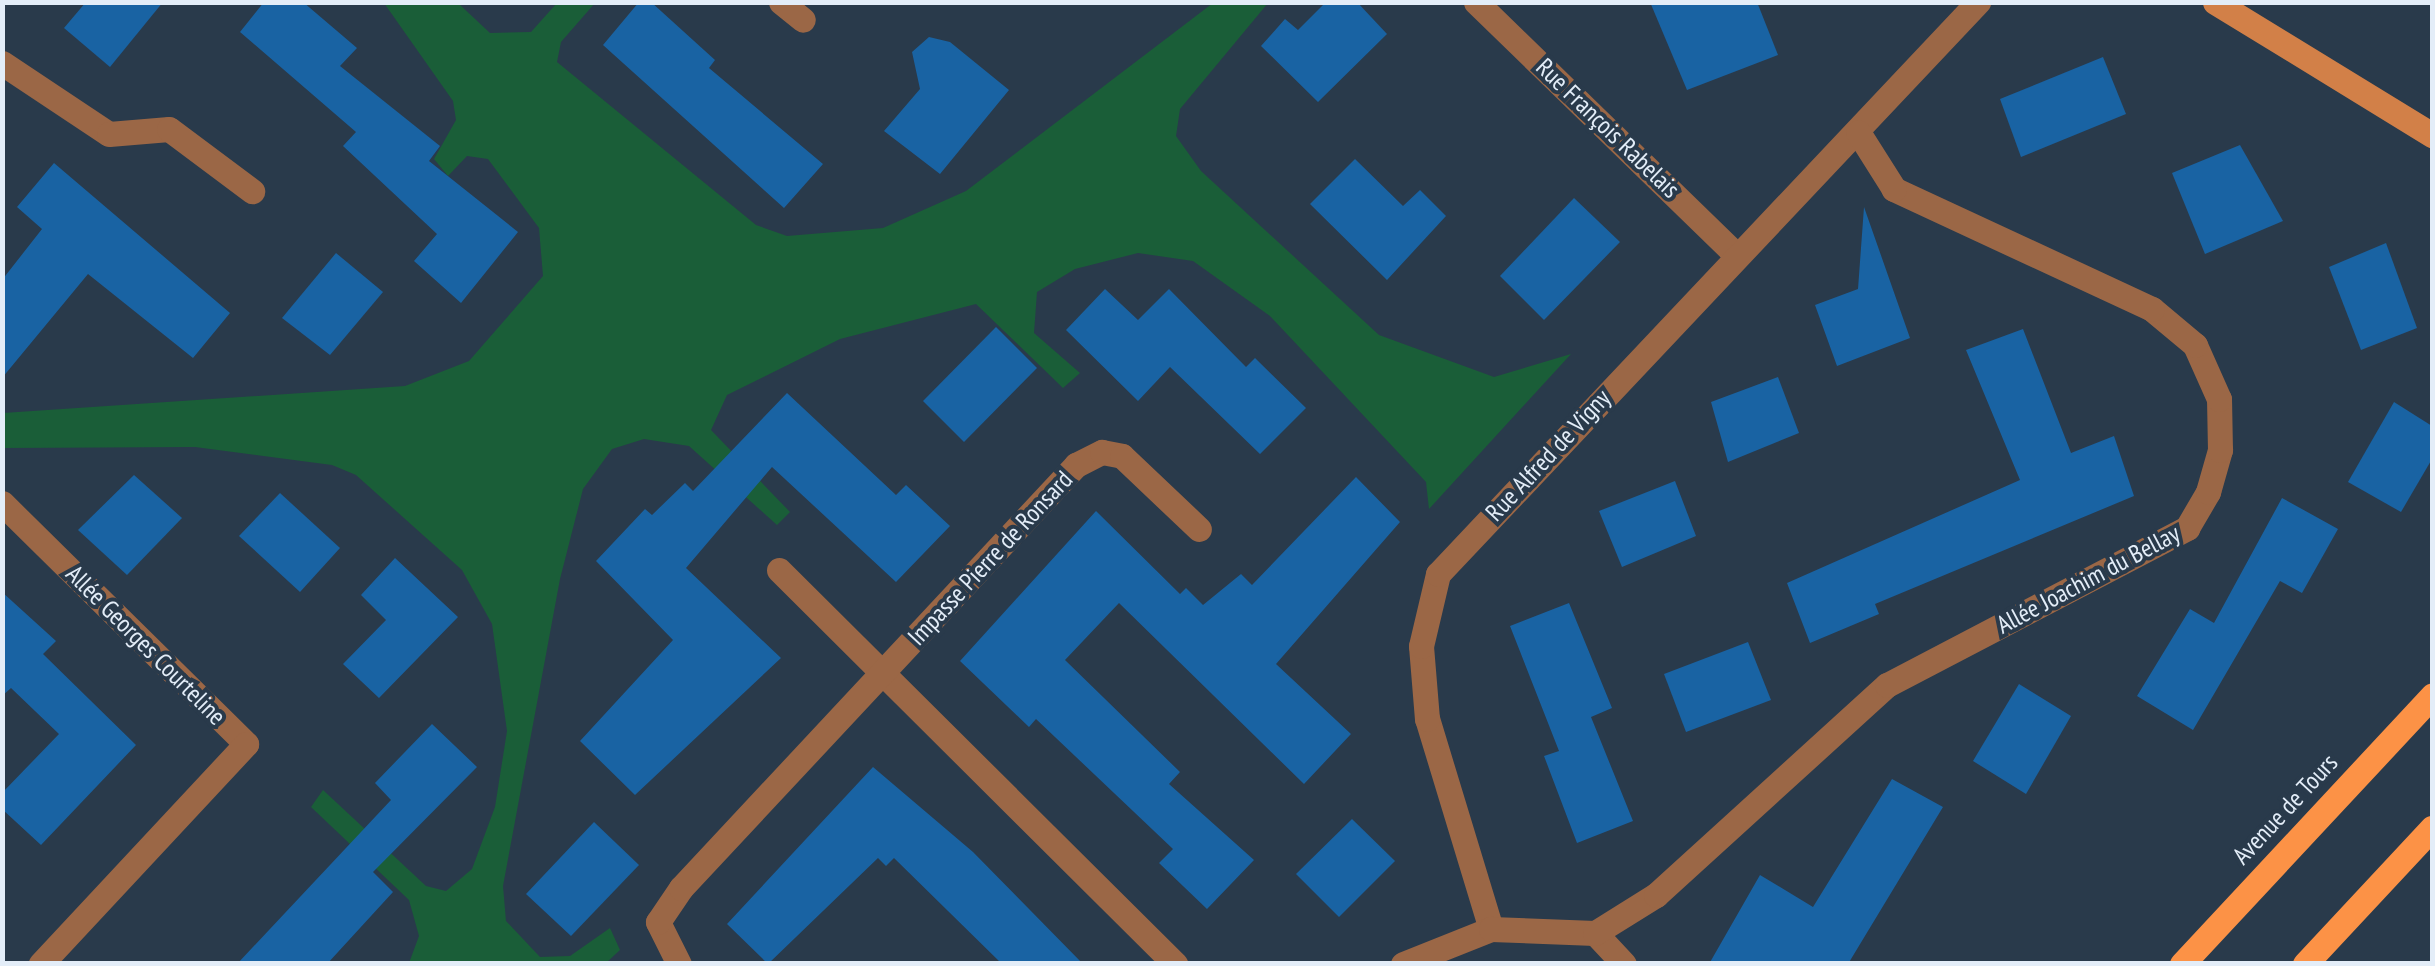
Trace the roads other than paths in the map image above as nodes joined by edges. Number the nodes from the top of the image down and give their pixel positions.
1 (781, 2) edge
2 (1476, 2) edge
3 (1978, 2) edge
4 (2215, 2) edge
5 (802, 20) dead end
6 (2, 63) edge
7 (1858, 132) junction
8 (2432, 136) edge
9 (252, 191) dead end
10 (1738, 256) junction
11 (2, 503) edge
12 (1199, 529) dead end
13 (779, 570) dead end
14 (879, 677) junction
15 (2432, 696) edge
16 (2432, 828) edge
17 (1491, 929) junction
18 (1596, 932) junction
19 (41, 964) edge
20 (679, 964) edge
21 (1175, 964) edge
22 (1403, 964) edge
23 (1624, 964) edge
24 (2182, 964) edge
25 (2305, 964) edge

1 - 5 street
2 - 10 street, Rue François Rabelais
3 - 7 street, Rue Alfred de Vigny
4 - 8 street
6 - 9 street
7 - 10 street, Rue Alfred de Vigny
7 - 18 street, Allée Joachim du Bellay
10 - 17 street, Rue Alfred de Vigny
11 - 19 street, Allée Georges Courteline
12 - 14 street, Impasse Pierre de Ronsard
13 - 14 street
14 - 20 street, Impasse Pierre de Ronsard
14 - 21 street
15 - 24 main road, Avenue de Tours
16 - 25 main road
17 - 18 street
17 - 22 street
18 - 23 street

